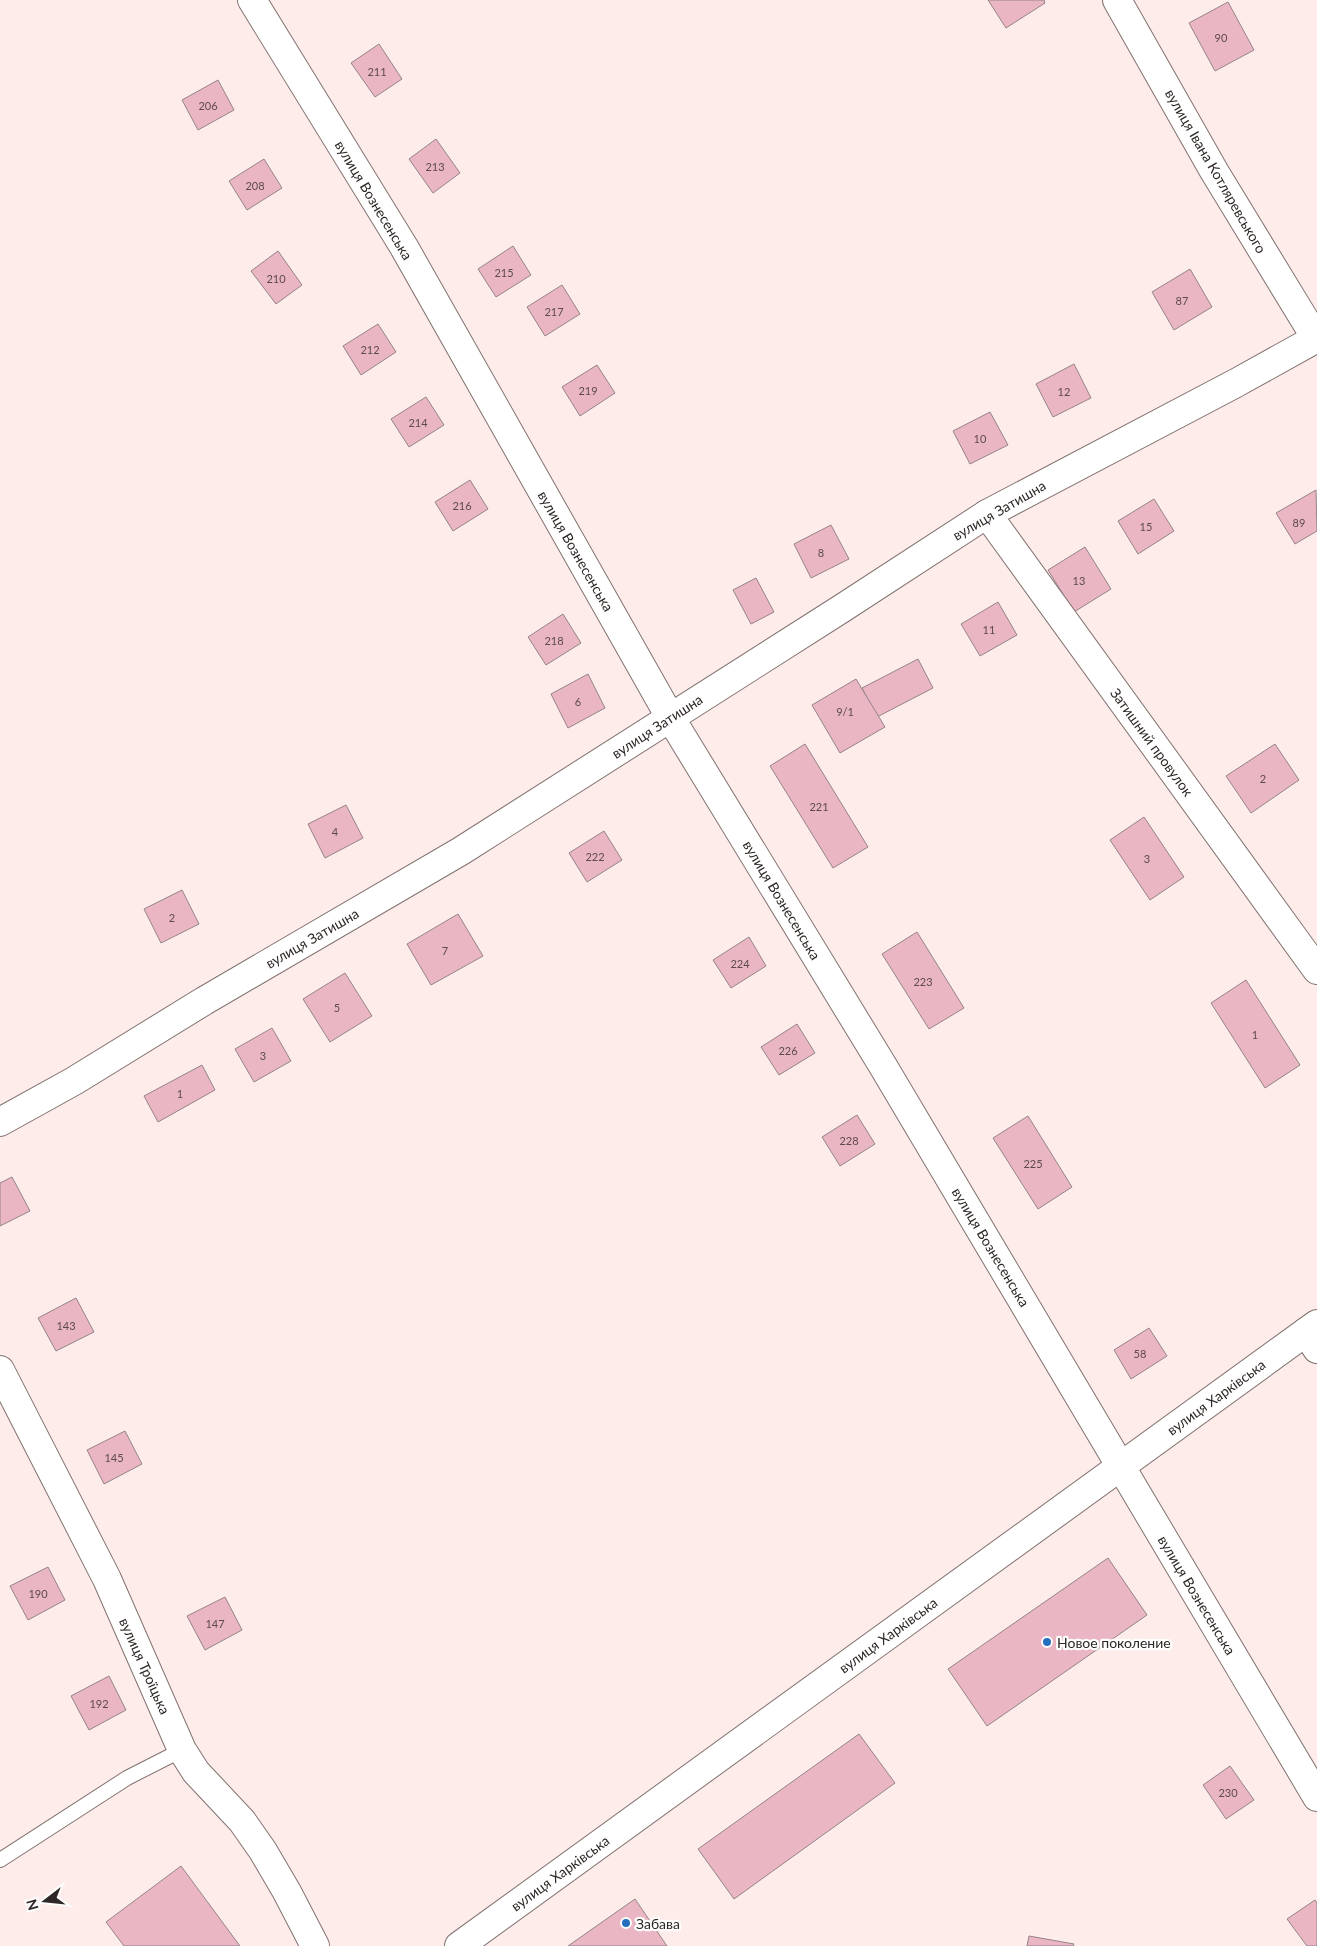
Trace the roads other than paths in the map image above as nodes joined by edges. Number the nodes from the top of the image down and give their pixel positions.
1 (252, 0) edge
2 (1117, 0) edge
3 (1317, 339) edge
4 (987, 514) junction
5 (670, 717) junction
6 (1317, 970) edge
7 (0, 1122) edge
8 (1313, 1335) edge
9 (0, 1370) edge
10 (1121, 1466) junction
11 (182, 1750) junction
12 (1317, 1796) edge
13 (0, 1860) edge
14 (315, 1946) edge
15 (459, 1946) edge

1 - 5 street, вулиця Вознесенська
2 - 3 street, вулиця Івана Котляревського
3 - 4 street, вулиця Затишна
4 - 5 street, вулиця Затишна
4 - 6 street, Затишний провулок
5 - 7 street, вулиця Затишна
5 - 10 street, вулиця Вознесенська
8 - 10 street, вулиця Харківська
9 - 11 street, вулиця Троїцька
10 - 12 street, вулиця Вознесенська
10 - 15 street, вулиця Харківська
11 - 13 lane
11 - 14 street, вулиця Троїцька

